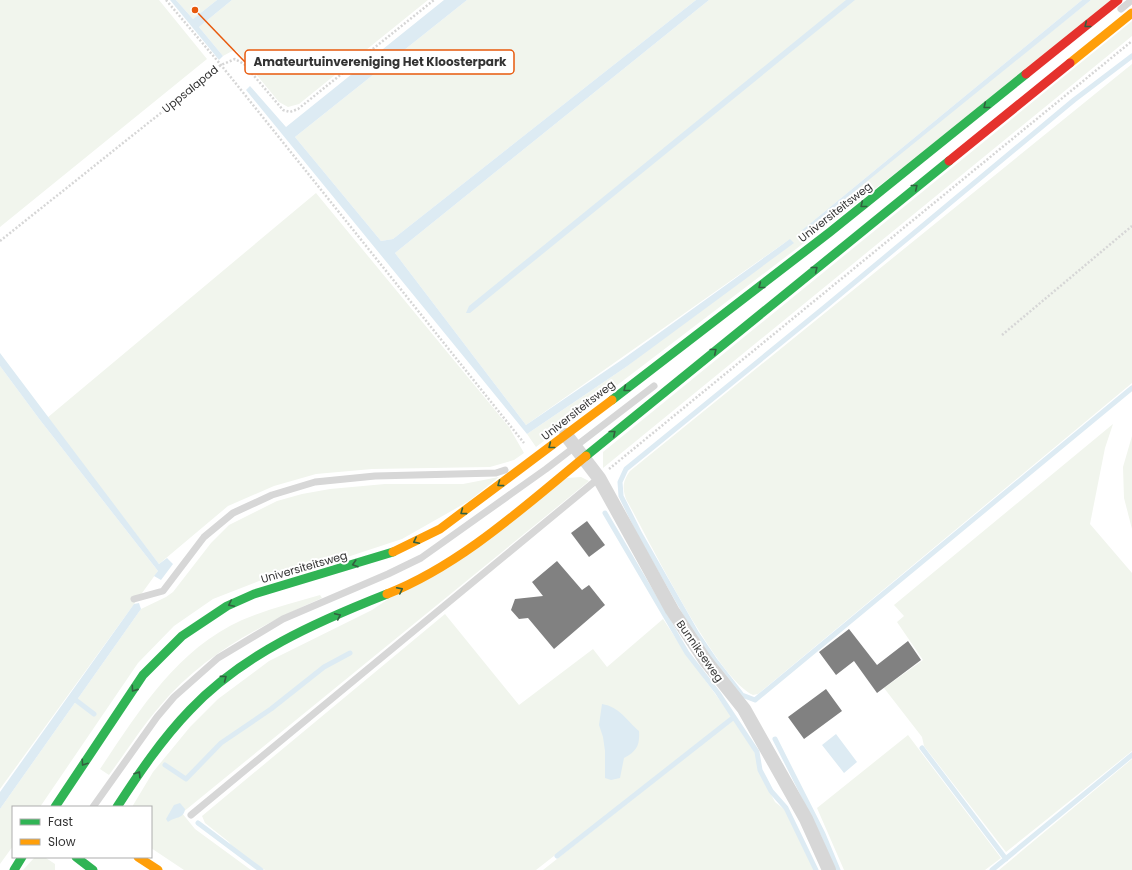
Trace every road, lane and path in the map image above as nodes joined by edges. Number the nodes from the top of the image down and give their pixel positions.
1 (166, 0) edge
2 (434, 0) edge
3 (1118, 0) edge
4 (1132, 0) edge
5 (1132, 12) edge
6 (1113, 15) dead end
7 (1132, 41) edge
8 (221, 65) junction
9 (1132, 226) edge
10 (0, 241) edge
11 (1002, 335) dead end
12 (662, 380) dead end
13 (566, 435) junction
14 (579, 453) junction
15 (534, 455) junction
16 (546, 469) junction
17 (599, 478) junction
18 (555, 481) junction
19 (134, 599) dead end
20 (56, 806) edge
21 (94, 806) edge
22 (117, 806) edge
23 (191, 815) dead end
24 (21, 858) edge
25 (80, 858) edge
26 (140, 858) edge
27 (14, 870) edge
28 (75, 870) edge
29 (93, 870) edge
30 (158, 870) edge
31 (829, 870) edge

1 - 8 path
2 - 8 path, Uppsalapad
3 -> 13 main road, Universiteitsweg
4 - 6 lane
14 -> 5 main road
7 - 17 path
8 - 10 path, Uppsalapad
8 - 15 path
9 - 11 path
12 - 14 lane
13 - 14 street, Bunnikseweg
13 -> 15 main road, Universiteitsweg
14 - 16 lane
14 - 17 street, Bunnikseweg
14 - 18 main road
15 - 16 lane
15 - 19 lane
15 -> 20 main road, Universiteitsweg
16 - 18 lane
16 - 21 lane
17 - 23 lane
17 - 31 street, Bunnikseweg
22 -> 18 main road
24 - 27 main road
25 - 28 main road
25 - 29 main road
26 - 30 main road

